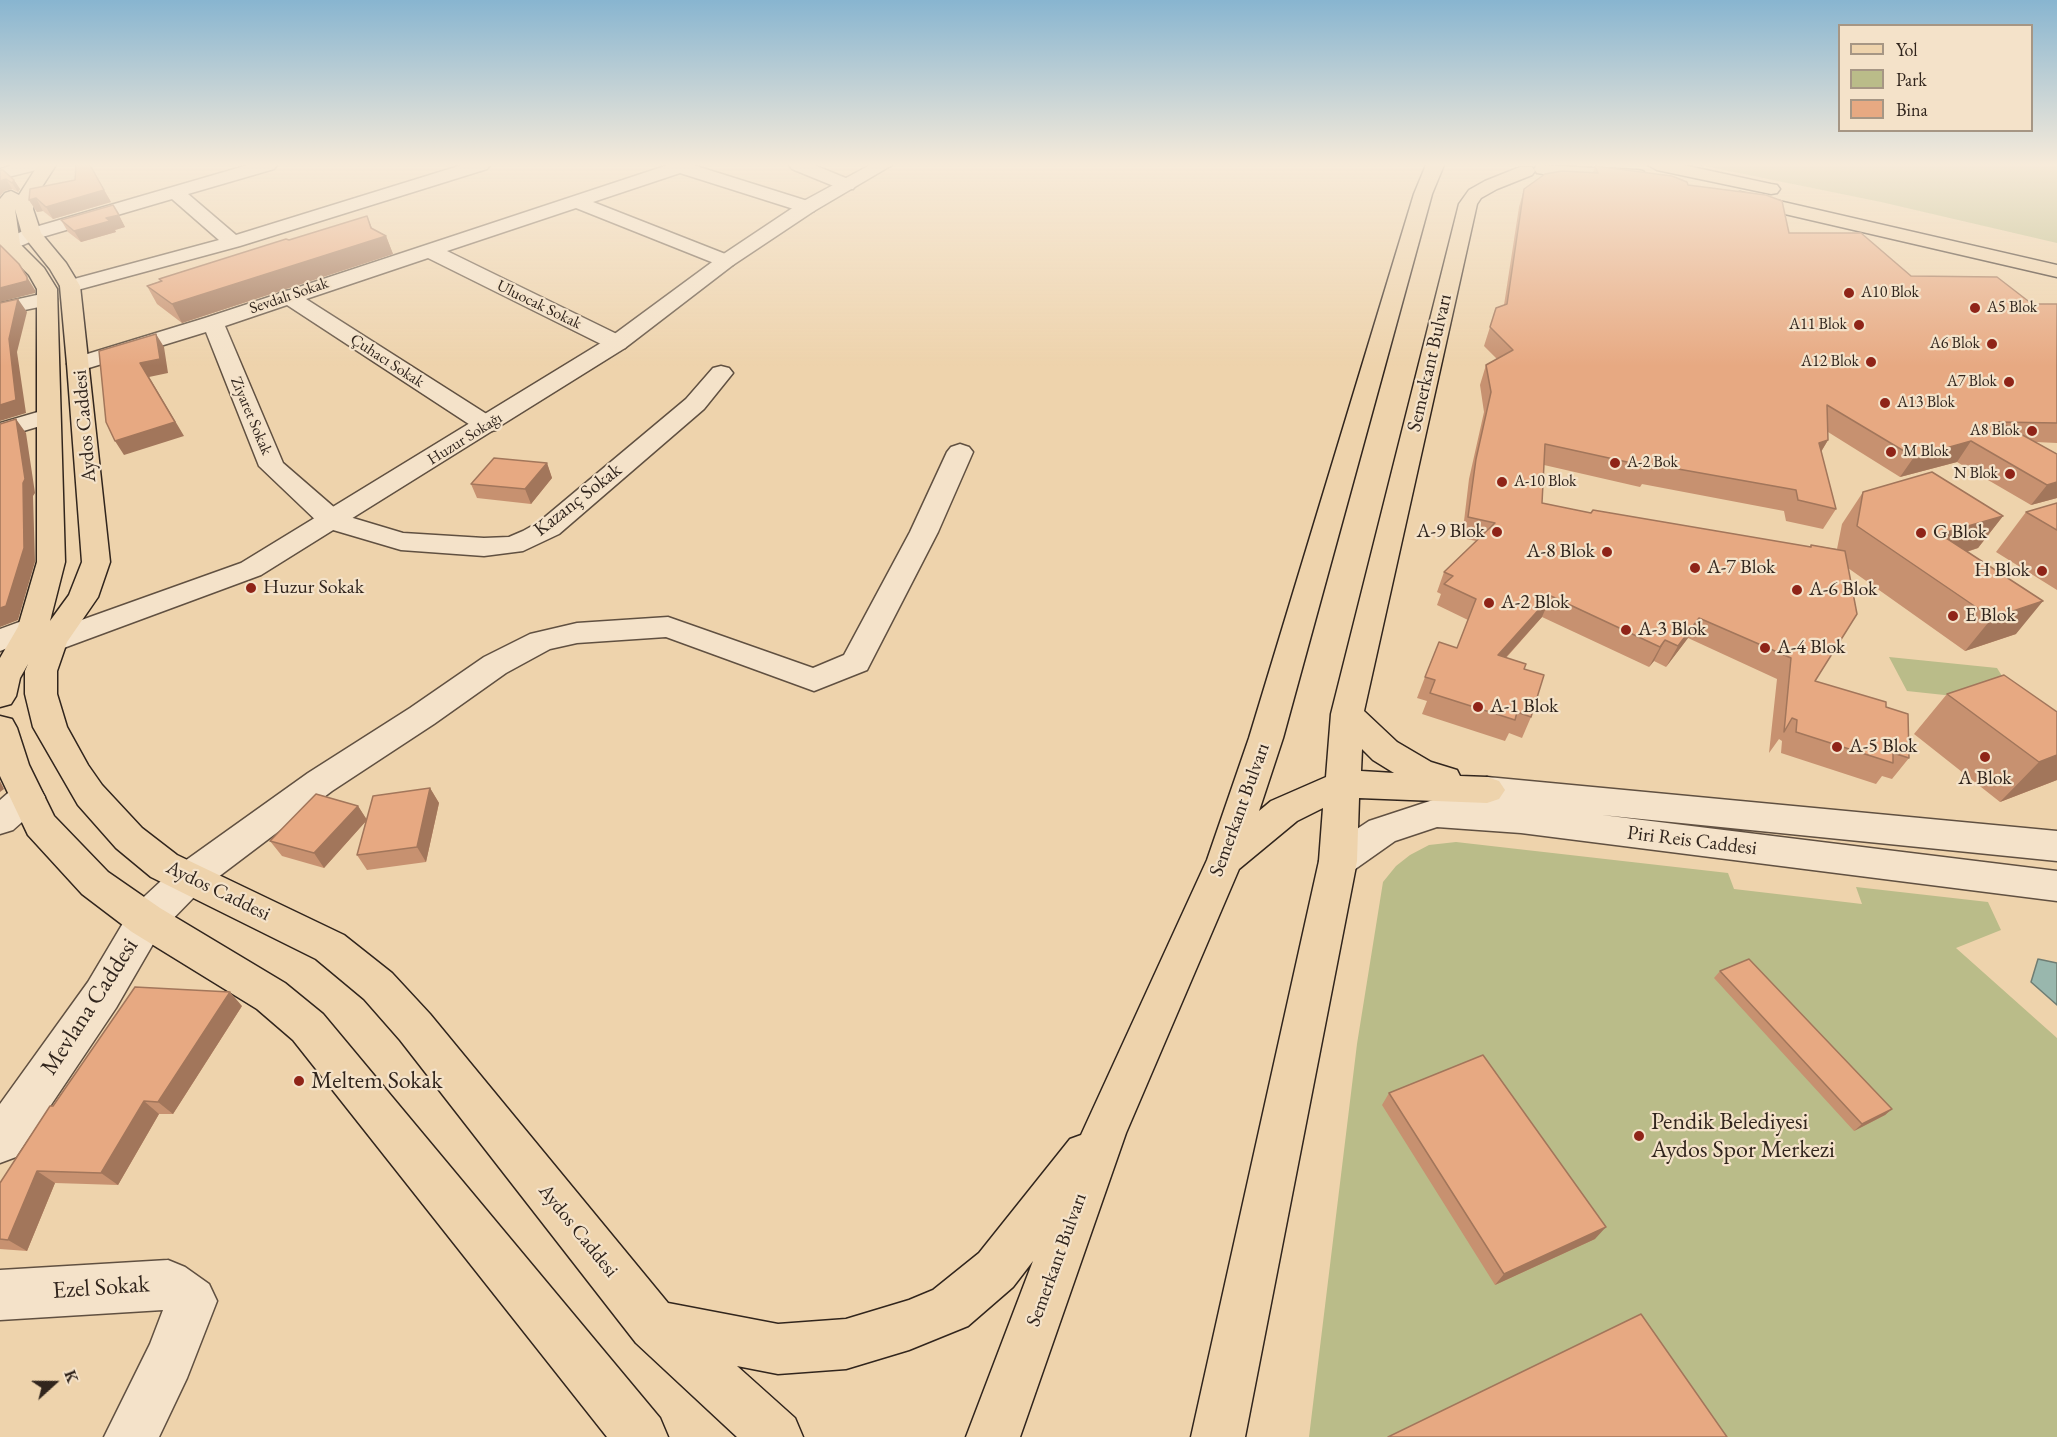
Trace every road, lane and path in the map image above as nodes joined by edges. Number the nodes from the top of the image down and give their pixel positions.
1 (39, 232) edge
2 (221, 232) edge
3 (265, 232) edge
4 (484, 232) edge
5 (653, 232) edge
6 (769, 232) edge
7 (1412, 232) edge
8 (1461, 232) edge
9 (1887, 232) edge
10 (1970, 232) edge
11 (32, 234) junction
12 (233, 242) junction
13 (5, 247) edge
14 (428, 250) junction
15 (2057, 253) edge
16 (726, 261) junction
17 (2057, 271) edge
18 (70, 286) junction
19 (287, 296) junction
20 (46, 299) junction
21 (0, 309) edge
22 (213, 323) junction
23 (617, 343) junction
24 (79, 364) junction
25 (721, 374) dead end
26 (48, 416) junction
27 (487, 425) junction
28 (0, 431) edge
29 (960, 452) dead end
30 (333, 521) junction
31 (43, 634) junction
32 (5, 652) edge
33 (0, 696) edge
34 (1347, 714) junction
35 (0, 728) edge
36 (1343, 783) junction
37 (1487, 790) junction
38 (13, 809) edge
39 (2057, 846) edge
40 (1225, 860) junction
41 (1338, 861) junction
42 (188, 879) junction
43 (2057, 886) edge
44 (146, 920) junction
45 (1104, 1132) junction
46 (0, 1141) edge
47 (0, 1295) edge
48 (654, 1325) junction
49 (999, 1430) edge
50 (131, 1437) edge
51 (640, 1437) edge
52 (776, 1437) edge
53 (1218, 1437) edge

1 - 11 street
2 - 12 street
3 - 12 street
4 - 14 street, Sevdalı Sokak
5 - 16 street
6 - 16 street, Huzur Sokağı
7 - 40 main road, Semerkant Bulvarı
8 - 34 main road, Semerkant Bulvarı
9 - 17 main road, Semerkant Bulvarı
10 - 15 main road
11 - 13 street
11 - 18 main road, Aydos Caddesi
12 - 18 street
13 - 20 main road, Aydos Caddesi
14 - 19 street, Sevdalı Sokak
14 - 23 street, Uluocak Sokak
16 - 23 street, Huzur Sokağı
18 - 24 main road, Aydos Caddesi
19 - 22 street, Sevdalı Sokak
19 - 27 street, Çuhacı Sokak
20 - 21 street
20 - 26 main road, Aydos Caddesi
22 - 24 street, Sevdalı Sokak
22 - 30 street, Ziyaret Sokak
23 - 27 street, Huzur Sokağı
24 - 31 main road, Aydos Caddesi
25 - 30 street, Kazanç Sokak
26 - 28 street
26 - 31 main road, Aydos Caddesi
27 - 30 street, Huzur Sokağı
29 - 42 street, Mevlana Caddesi
30 - 31 street, Huzur Sokağı
31 - 32 street, Huzur Sokağı
31 - 42 main road, Aydos Caddesi
32 - 33 main road
34 - 36 main road, Semerkant Bulvarı
34 - 37 main road
35 - 38 main road
36 - 37 main road
36 - 40 main road
36 - 41 main road, Semerkant Bulvarı
37 - 39 street, Piri Reis Caddesi
38 - 44 main road
40 - 45 main road, Semerkant Bulvarı
41 - 43 street, Piri Reis Caddesi
41 - 53 main road, Semerkant Bulvarı
42 - 44 street, Mevlana Caddesi
42 - 48 main road, Aydos Caddesi
44 - 46 street, Mevlana Caddesi
44 - 51 main road
45 - 48 main road
45 - 49 main road, Semerkant Bulvarı
47 - 50 street, Ezel Sokak
48 - 52 main road, Aydos Caddesi

